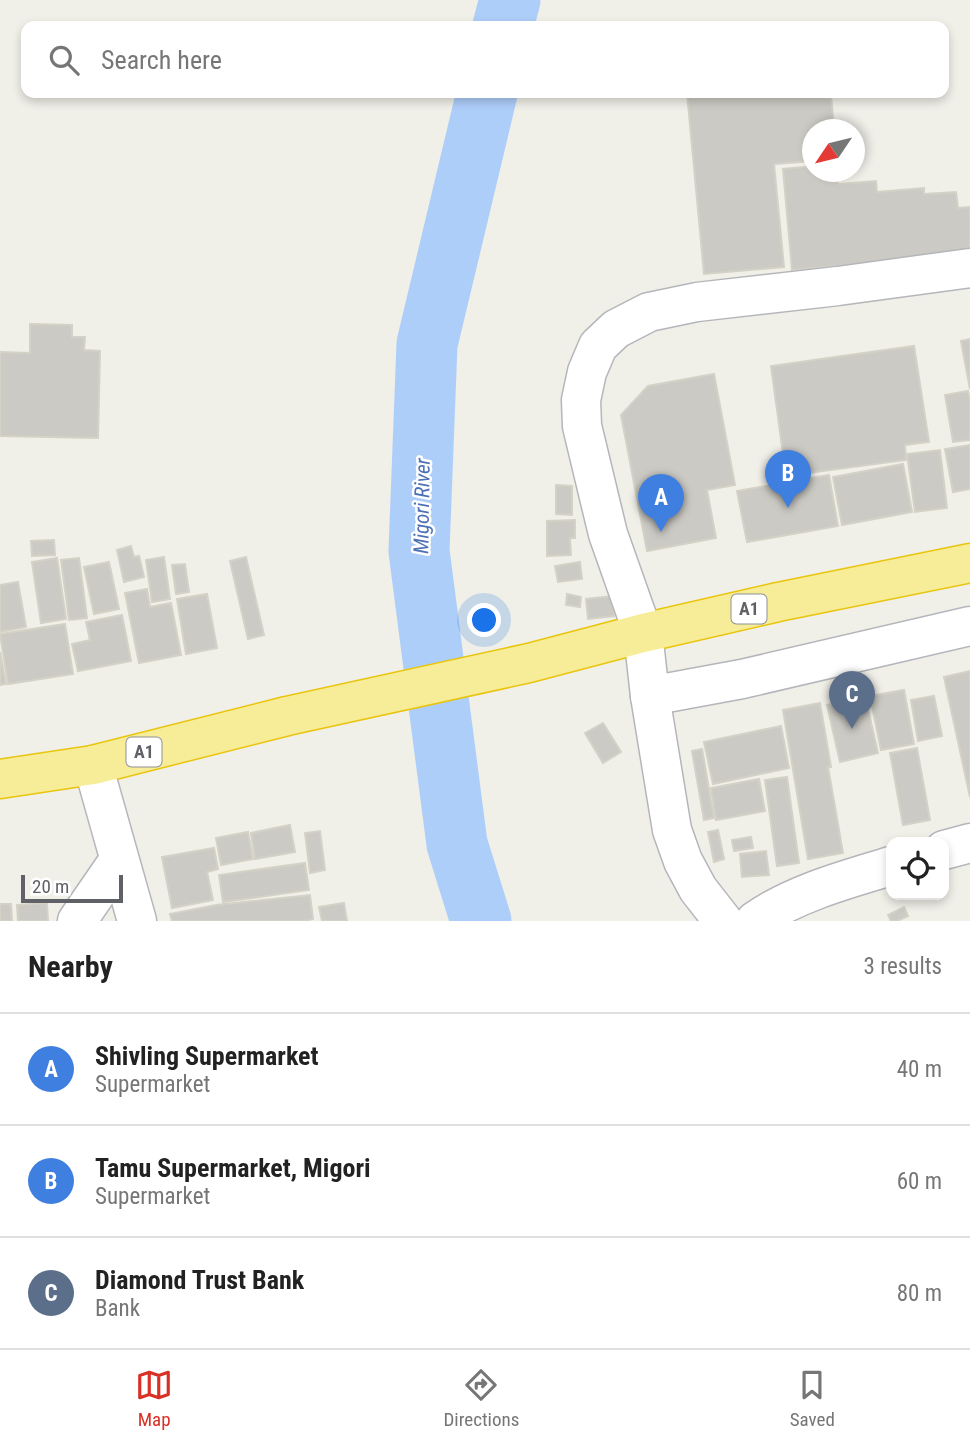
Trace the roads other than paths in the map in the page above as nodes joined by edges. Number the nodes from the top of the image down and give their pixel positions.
1 (970, 268) edge
2 (970, 563) edge
3 (970, 626) edge
4 (643, 633) junction
5 (650, 696) junction
6 (93, 765) junction
7 (0, 779) edge
8 (970, 843) edge
9 (949, 849) edge
10 (119, 860) junction
11 (886, 868) edge
12 (77, 921) edge
13 (136, 921) edge
14 (723, 921) edge
15 (755, 921) edge

1 - 4 street
2 - 4 highway, A1
3 - 5 street
4 - 5 street
4 - 6 highway, A1
5 - 14 street
6 - 7 highway, A1
6 - 10 street
8 - 9 street
10 - 12 street
10 - 13 street
11 - 15 street

